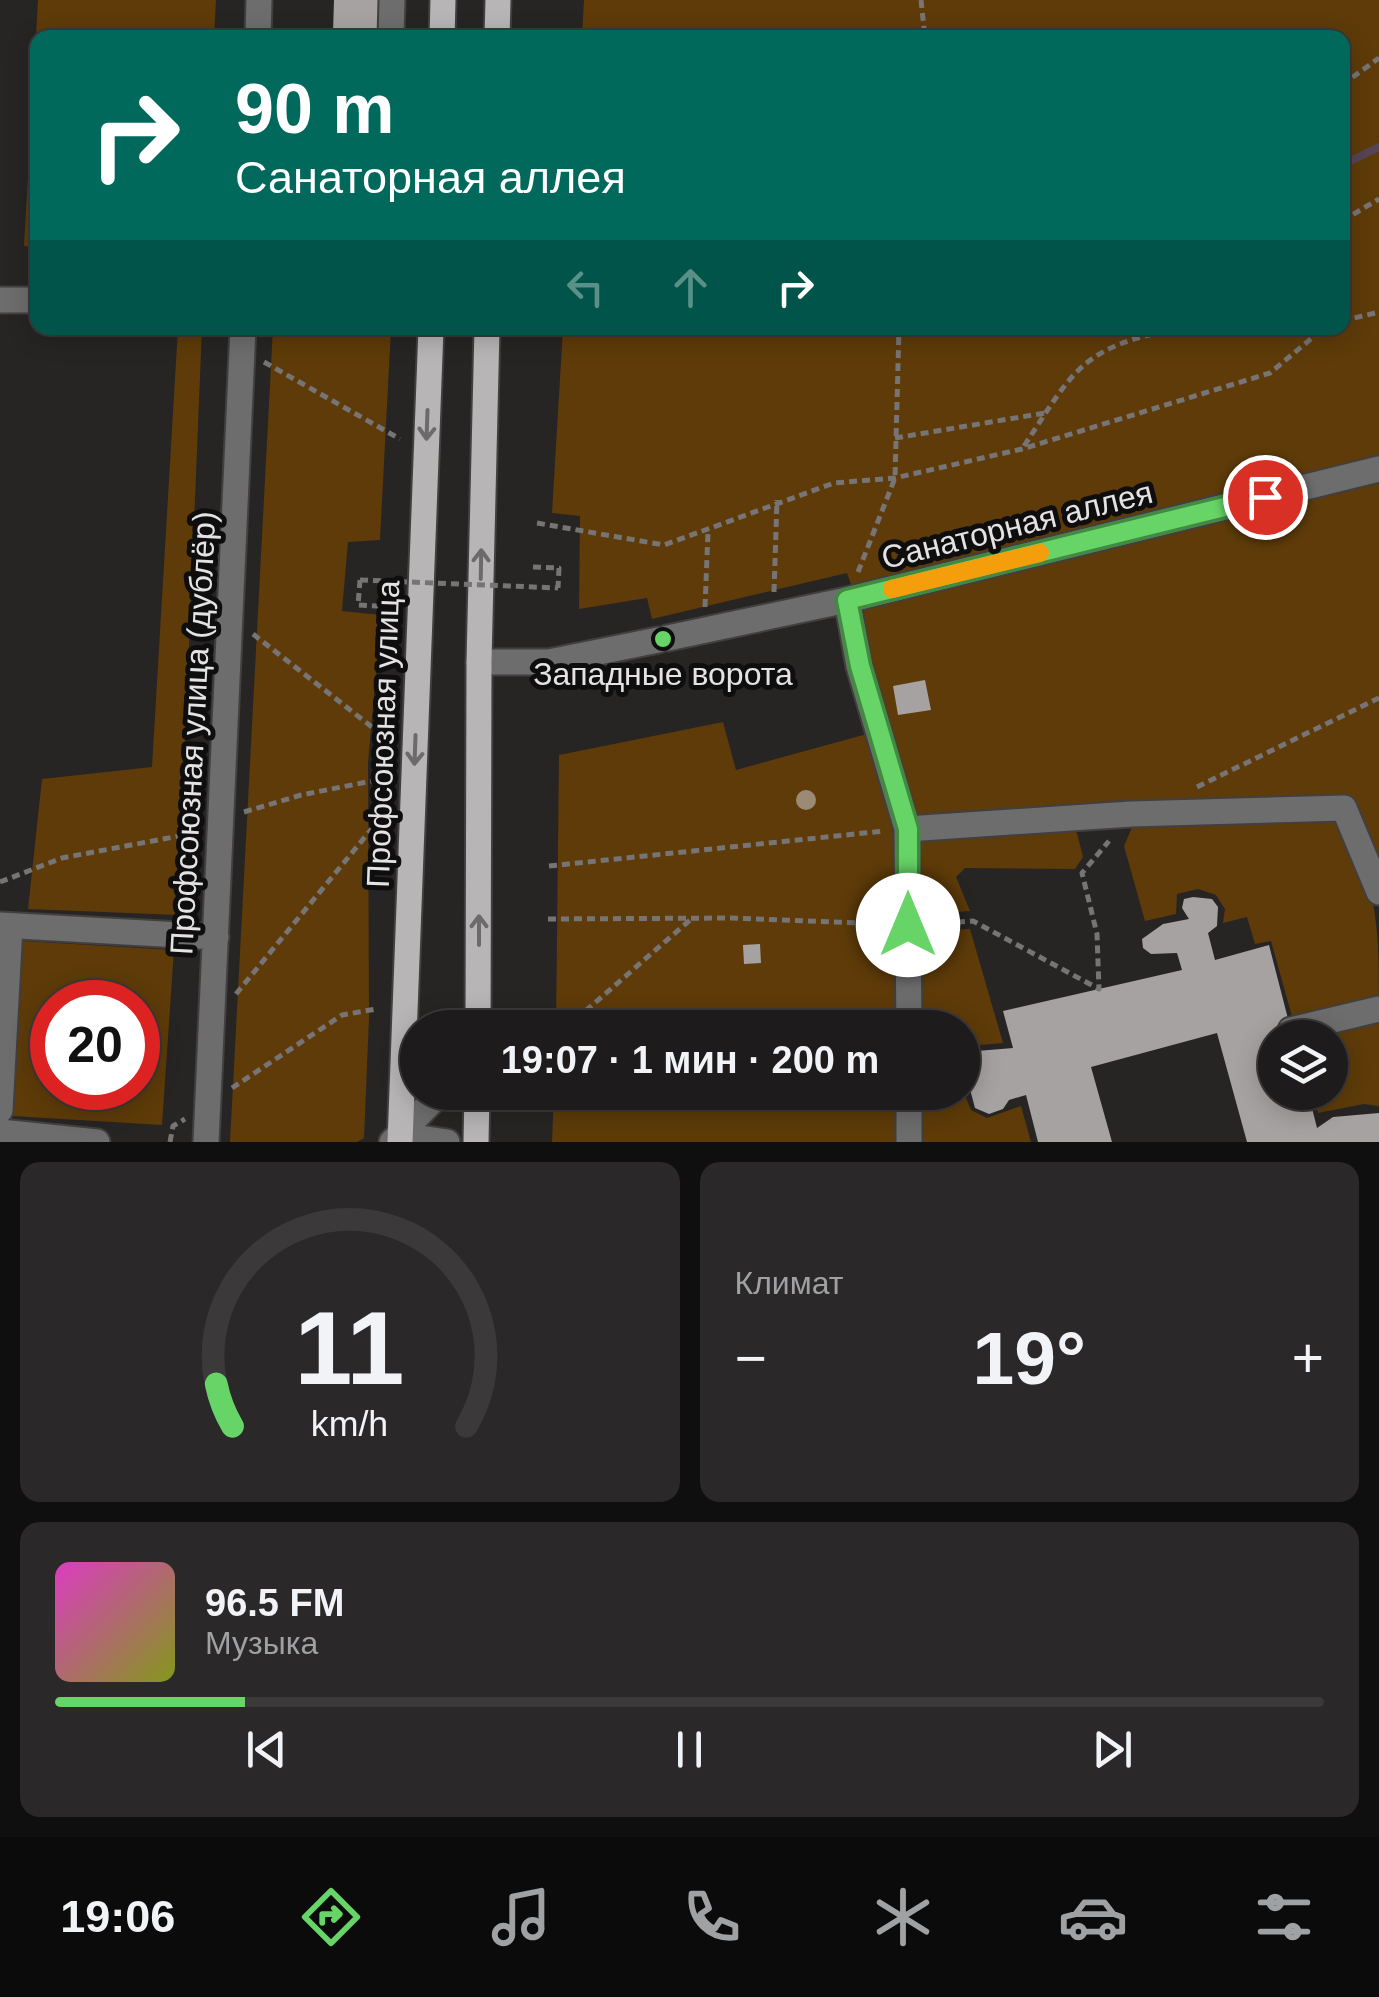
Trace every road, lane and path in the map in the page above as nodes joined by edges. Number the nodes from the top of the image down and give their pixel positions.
1 (392, 0) edge
2 (444, 0) edge
3 (498, 0) edge
4 (921, 0) edge
5 (390, 30) edge
6 (442, 30) edge
7 (497, 30) edge
8 (924, 30) edge
9 (1379, 58) edge
10 (1350, 79) edge
11 (1379, 199) edge
12 (1350, 215) edge
13 (0, 300) edge
14 (30, 300) edge
15 (1379, 312) edge
16 (1350, 319) edge
17 (243, 335) edge
18 (431, 335) edge
19 (487, 335) edge
20 (899, 335) edge
21 (1145, 335) edge
22 (1316, 335) edge
23 (264, 362) dead end
24 (1045, 413) junction
25 (894, 438) junction
26 (400, 439) dead end
27 (1022, 449) junction
28 (1379, 469) edge
29 (895, 478) junction
30 (777, 500) junction
31 (537, 523) dead end
32 (708, 532) junction
33 (533, 567) dead end
34 (847, 600) junction
35 (390, 607) dead end
36 (232, 616) junction
37 (774, 616) junction
38 (704, 630) junction
39 (479, 662) junction
40 (1379, 698) edge
41 (378, 730) dead end
42 (377, 780) dead end
43 (1181, 793) dead end
44 (1132, 814) junction
45 (233, 820) junction
46 (374, 826) dead end
47 (908, 829) junction
48 (549, 866) dead end
49 (0, 882) edge
50 (1379, 892) edge
51 (692, 918) junction
52 (548, 919) dead end
53 (908, 925) junction
54 (5, 926) edge
55 (216, 937) junction
56 (233, 998) dead end
57 (376, 1009) dead end
58 (1379, 1009) edge
59 (478, 1010) edge
60 (587, 1010) edge
61 (909, 1010) edge
62 (1333, 1020) edge
63 (208, 1103) junction
64 (0, 1110) edge
65 (424, 1110) edge
66 (477, 1110) edge
67 (909, 1110) edge
68 (0, 1132) edge
69 (68, 1140) edge
70 (397, 1140) edge
71 (96, 1142) edge
72 (170, 1142) edge
73 (206, 1142) edge
74 (447, 1142) edge
75 (476, 1142) edge
76 (909, 1142) edge

1 - 5 street
2 - 6 main road
3 - 7 main road
4 - 8 path
9 - 10 path
11 - 12 path
13 - 14 street
15 - 16 path
17 - 36 street, Профсоюзная улица (дублёр)
18 -> 70 main road, Профсоюзная улица
39 -> 19 main road
20 - 25 path
21 - 24 path
22 - 27 path
23 - 26 path
24 - 25 path
24 - 27 path
25 - 29 path
27 - 29 path
28 - 34 street, Санаторная аллея
29 - 30 path
29 - 34 path
30 - 32 path
30 - 37 path
31 - 32 path
32 - 38 path
33 - 35 path, bridge
34 - 37 street, Санаторная аллея
34 - 47 street
36 - 41 path
36 - 45 street, Профсоюзная улица (дублёр)
37 - 38 street, Санаторная аллея
38 - 39 street, Санаторная аллея
59 -> 39 main road
40 - 43 path
42 - 45 path
44 - 47 street
44 - 50 street
44 - 53 path
45 - 49 path
45 - 55 street, Профсоюзная улица (дублёр)
46 - 56 path
47 - 48 path
47 - 53 street
51 - 52 path
51 - 53 path
51 - 60 path
53 - 61 street
54 - 55 street
54 - 64 street
55 - 63 street, Профсоюзная улица (дублёр)
57 - 63 path
58 - 62 street
63 - 72 path
63 - 73 street, Профсоюзная улица (дублёр)
65 - 70 street
66 - 75 main road
67 - 76 street
68 - 69 street
69 - 71 street
70 - 74 street

